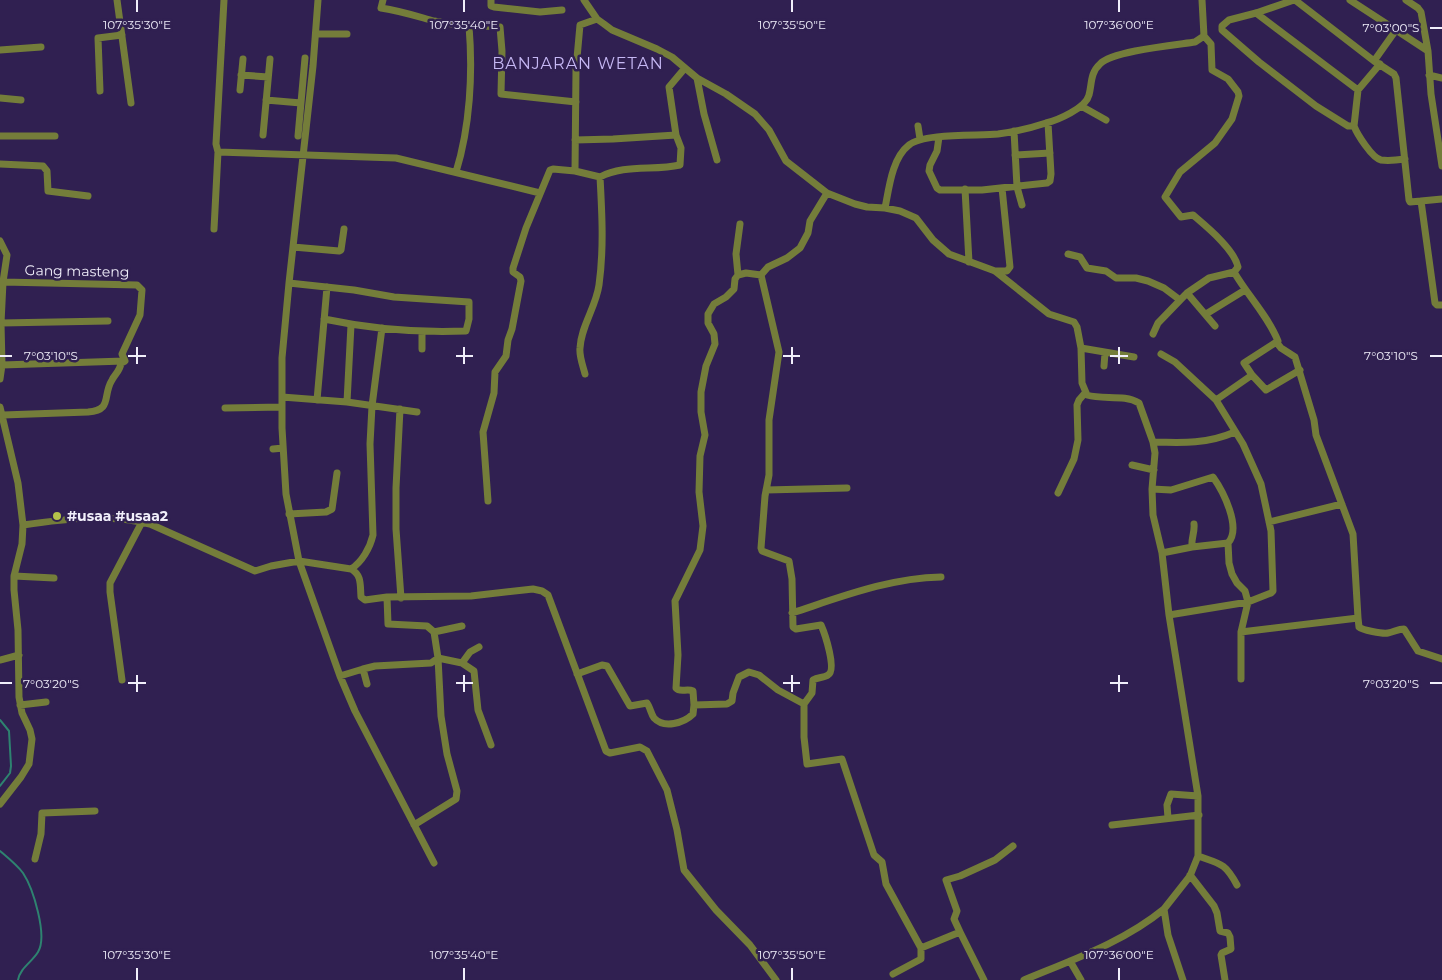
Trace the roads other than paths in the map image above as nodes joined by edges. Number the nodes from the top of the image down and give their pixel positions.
1 (117, 0) edge
2 (224, 0) edge
3 (318, 0) edge
4 (383, 0) edge
5 (491, 0) edge
6 (584, 0) edge
7 (1202, 0) edge
8 (1294, 0) edge
9 (1350, 0) edge
10 (1406, 0) edge
11 (562, 10) dead end
12 (1256, 13) junction
13 (597, 19) junction
14 (469, 26) junction
15 (1396, 30) junction
16 (316, 34) junction
17 (347, 34) dead end
18 (122, 35) junction
19 (1205, 38) junction
20 (41, 47) dead end
21 (0, 50) edge
22 (1428, 51) junction
23 (305, 58) dead end
24 (243, 59) dead end
25 (270, 59) dead end
26 (1377, 62) junction
27 (685, 68) junction
28 (242, 75) junction
29 (1430, 75) junction
30 (268, 77) junction
31 (697, 78) junction
32 (1442, 78) edge
33 (240, 90) dead end
34 (1358, 90) junction
35 (100, 91) dead end
36 (0, 98) edge
37 (21, 100) dead end
38 (266, 100) junction
39 (576, 102) junction
40 (301, 103) junction
41 (131, 104) dead end
42 (309, 104) junction
43 (1082, 106) junction
44 (1106, 120) dead end
45 (1048, 123) junction
46 (918, 126) dead end
47 (1354, 126) junction
48 (1014, 132) junction
49 (263, 135) dead end
50 (676, 135) junction
51 (0, 136) edge
52 (55, 136) dead end
53 (298, 136) dead end
54 (939, 137) junction
55 (920, 139) junction
56 (575, 140) junction
57 (218, 152) junction
58 (1050, 153) junction
59 (303, 154) junction
60 (1016, 155) junction
61 (1405, 159) junction
62 (717, 160) dead end
63 (0, 164) edge
64 (1442, 166) edge
65 (575, 171) junction
66 (456, 172) junction
67 (600, 177) junction
68 (1018, 187) junction
69 (1002, 188) junction
70 (965, 189) junction
71 (540, 193) junction
72 (827, 193) junction
73 (88, 196) dead end
74 (1442, 199) edge
75 (1421, 201) junction
76 (1022, 205) dead end
77 (885, 208) junction
78 (740, 224) dead end
79 (344, 229) dead end
80 (214, 230) dead end
81 (0, 241) edge
82 (293, 247) junction
83 (1068, 254) dead end
84 (3, 258) edge
85 (969, 262) junction
86 (995, 272) junction
87 (1234, 272) junction
88 (738, 275) junction
89 (760, 276) junction
90 (3, 282) junction
91 (289, 283) junction
92 (327, 287) junction
93 (1245, 290) junction
94 (1187, 293) junction
95 (1180, 300) junction
96 (1442, 305) edge
97 (1206, 314) junction
98 (324, 319) junction
99 (108, 321) dead end
100 (1, 323) edge
101 (351, 325) junction
102 (1215, 326) dead end
103 (382, 328) junction
104 (422, 331) junction
105 (1153, 334) dead end
106 (1277, 343) junction
107 (1081, 348) junction
108 (422, 349) dead end
109 (1105, 352) junction
110 (1161, 354) dead end
111 (1134, 358) dead end
112 (2, 361) edge
113 (125, 361) junction
114 (1104, 366) dead end
115 (1300, 370) junction
116 (585, 374) dead end
117 (1252, 375) junction
118 (0, 379) edge
119 (1085, 393) junction
120 (282, 397) junction
121 (316, 400) junction
122 (1216, 400) junction
123 (347, 402) junction
124 (372, 406) junction
125 (0, 407) edge
126 (282, 407) junction
127 (225, 408) dead end
128 (400, 409) junction
129 (417, 412) dead end
130 (3, 415) junction
131 (1234, 432) junction
132 (1153, 442) junction
133 (283, 448) junction
134 (273, 449) dead end
135 (1132, 466) dead end
136 (1154, 470) junction
137 (337, 473) dead end
138 (847, 488) dead end
139 (1152, 489) junction
140 (766, 490) junction
141 (1058, 493) dead end
142 (488, 501) dead end
143 (1342, 504) junction
144 (289, 514) junction
145 (142, 522) junction
146 (1269, 522) junction
147 (1194, 524) dead end
148 (23, 525) junction
149 (1228, 543) junction
150 (1192, 547) junction
151 (1162, 553) junction
152 (299, 561) junction
153 (351, 569) junction
154 (14, 576) junction
155 (941, 577) dead end
156 (54, 578) dead end
157 (387, 597) junction
158 (401, 598) junction
159 (1248, 602) junction
160 (792, 613) junction
161 (1169, 615) junction
162 (1358, 618) junction
163 (462, 626) dead end
164 (434, 632) junction
165 (1242, 632) junction
166 (479, 647) dead end
167 (19, 656) junction
168 (438, 658) junction
169 (1442, 659) edge
170 (0, 660) edge
171 (462, 663) junction
172 (363, 669) junction
173 (577, 674) junction
174 (340, 676) junction
175 (1241, 679) dead end
176 (122, 680) dead end
177 (367, 684) dead end
178 (46, 702) dead end
179 (804, 704) junction
180 (20, 705) junction
181 (694, 705) junction
182 (491, 745) dead end
183 (1198, 796) junction
184 (0, 804) edge
185 (95, 811) dead end
186 (1199, 815) junction
187 (1168, 818) junction
188 (1112, 824) dead end
189 (414, 825) junction
190 (1014, 846) dead end
191 (1198, 856) junction
192 (36, 859) dead end
193 (434, 863) dead end
194 (1190, 875) junction
195 (1237, 885) dead end
196 (1164, 909) junction
197 (960, 932) junction
198 (921, 948) junction
199 (1070, 961) junction
200 (892, 974) dead end
201 (776, 980) edge
202 (984, 980) edge
203 (1024, 980) edge
204 (1081, 980) edge
205 (1184, 980) edge
206 (1225, 980) edge

1 - 18 street
2 - 57 street
3 - 16 street
4 - 14 street
5 - 11 street
6 - 13 street
7 - 19 street
8 - 12 street
8 - 26 street
9 - 15 street
10 - 22 street
12 - 34 street
12 - 47 street
13 - 27 street
13 - 39 street
14 - 39 street
14 - 66 street
15 - 22 street
15 - 26 street
16 - 17 street
16 - 42 street
18 - 35 street
18 - 41 street
19 - 43 street
19 - 87 street
20 - 21 street
22 - 29 street
23 - 40 street
24 - 28 street
25 - 30 street
26 - 34 street
26 - 61 street
27 - 31 street
27 - 50 street
28 - 30 street
28 - 33 street
29 - 32 street
29 - 64 street
30 - 38 street
31 - 62 street
31 - 72 street
34 - 47 street
36 - 37 street
38 - 40 street
38 - 49 street
39 - 56 street
40 - 42 street
40 - 53 street
42 - 59 street
43 - 44 street
43 - 45 street
45 - 48 street
45 - 58 street
46 - 55 street
47 - 61 street
48 - 54 street
48 - 60 street
50 - 56 street
50 - 67 street
51 - 52 street
54 - 55 street
54 - 70 street
55 - 77 street
56 - 65 street
57 - 59 street
57 - 80 street
58 - 60 street
58 - 68 street
59 - 66 street
59 - 82 street
60 - 68 street
61 - 75 street
63 - 73 street
65 - 67 street
65 - 71 street
66 - 71 street
67 - 116 street
68 - 69 street
68 - 76 street
69 - 70 street
69 - 86 street
70 - 85 street
71 - 142 street
72 - 77 street
72 - 89 street
74 - 75 street
75 - 96 street
77 - 85 street
78 - 88 street
79 - 82 street
81 - 84 street
82 - 91 street
83 - 95 street
84 - 90 street
85 - 86 street
86 - 107 street
87 - 93 street
87 - 94 street
88 - 89 street
88 - 181 street
89 - 140 street
90 - 100 street
90 - 113 street, Gang masteng
91 - 92 street
91 - 120 street
92 - 98 street
92 - 104 street
93 - 97 street
93 - 106 street
94 - 95 street
94 - 97 street
95 - 105 street
97 - 102 street
98 - 101 street
98 - 121 street
99 - 100 street
100 - 112 street
101 - 103 street
101 - 123 street
103 - 104 street
103 - 124 street
104 - 108 street
106 - 115 street
106 - 117 street
107 - 109 street
107 - 119 street
109 - 111 street
109 - 114 street
110 - 122 street
112 - 113 street
112 - 118 street
113 - 130 street
115 - 117 street
115 - 143 street
117 - 122 street
119 - 132 street
119 - 141 street
120 - 121 street
120 - 126 street
121 - 123 street
122 - 131 street
123 - 124 street
124 - 128 street
124 - 153 street
125 - 130 street
126 - 127 street
126 - 133 street
128 - 129 street
128 - 158 street
130 - 148 street
131 - 132 street
131 - 146 street
132 - 136 street
133 - 134 street
133 - 144 street
135 - 136 street
136 - 139 street
137 - 144 street
138 - 140 street
139 - 149 street
139 - 151 street
140 - 160 street
143 - 146 street
143 - 162 street
144 - 152 street
145 - 148 street
145 - 152 street
145 - 176 street
146 - 159 street
147 - 150 street
148 - 154 street
149 - 150 street
149 - 159 street
150 - 151 street
151 - 161 street
152 - 153 street
152 - 174 street
153 - 157 street
154 - 156 street
154 - 167 street
155 - 160 street
157 - 158 street
157 - 164 street
158 - 173 street
159 - 161 street
159 - 165 street
160 - 179 street
161 - 183 street
162 - 165 street
162 - 169 street
163 - 164 street
164 - 168 street
165 - 175 street
166 - 171 street
167 - 170 street
167 - 180 street
168 - 171 street
168 - 172 street
168 - 189 street
171 - 182 street
172 - 174 street
172 - 177 street
173 - 181 street
173 - 201 street
174 - 189 street
178 - 180 street
179 - 181 street
179 - 198 street
180 - 184 street
183 - 186 street
183 - 187 street
185 - 192 street
186 - 187 street
186 - 191 street
187 - 188 street
189 - 193 street
190 - 197 street
191 - 194 street
191 - 195 street
194 - 196 street
194 - 206 street
196 - 199 street
196 - 205 street
197 - 198 street
197 - 202 street
198 - 200 street
199 - 203 street
199 - 204 street

